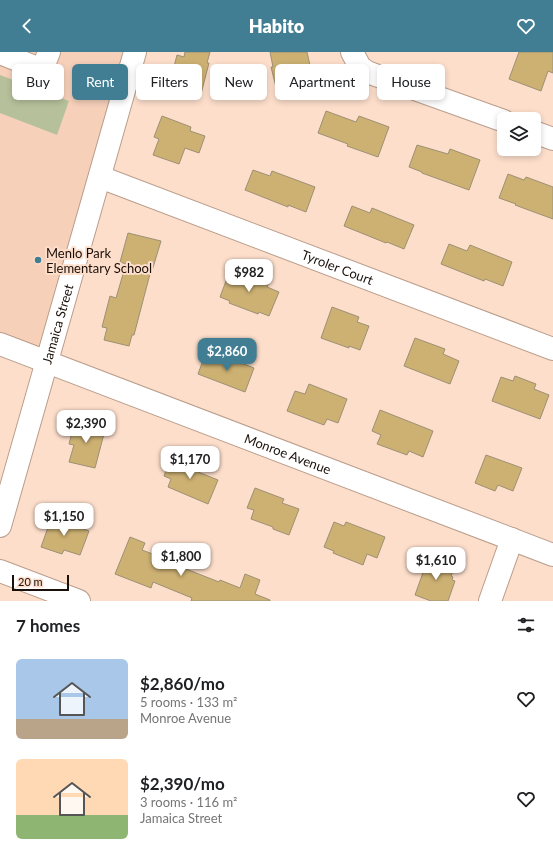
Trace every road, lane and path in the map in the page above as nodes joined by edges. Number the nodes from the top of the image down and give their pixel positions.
1 (49, 52) edge
2 (135, 52) edge
3 (352, 52) edge
4 (0, 53) edge
5 (497, 118) edge
6 (541, 135) edge
7 (553, 139) edge
8 (100, 177) junction
9 (0, 344) edge
10 (553, 349) edge
11 (47, 362) junction
12 (0, 526) edge
13 (512, 539) junction
14 (553, 555) edge
15 (0, 571) edge
16 (79, 601) edge
17 (490, 601) edge

1 - 4 street
2 - 8 street, Jamaica Street
3 - 5 street
6 - 7 street
8 - 10 street, Tyroler Court
8 - 11 street, Jamaica Street
9 - 11 street, Monroe Avenue
11 - 12 street, Jamaica Street
11 - 13 street, Monroe Avenue
13 - 14 street, Monroe Avenue
13 - 17 street
15 - 16 street

